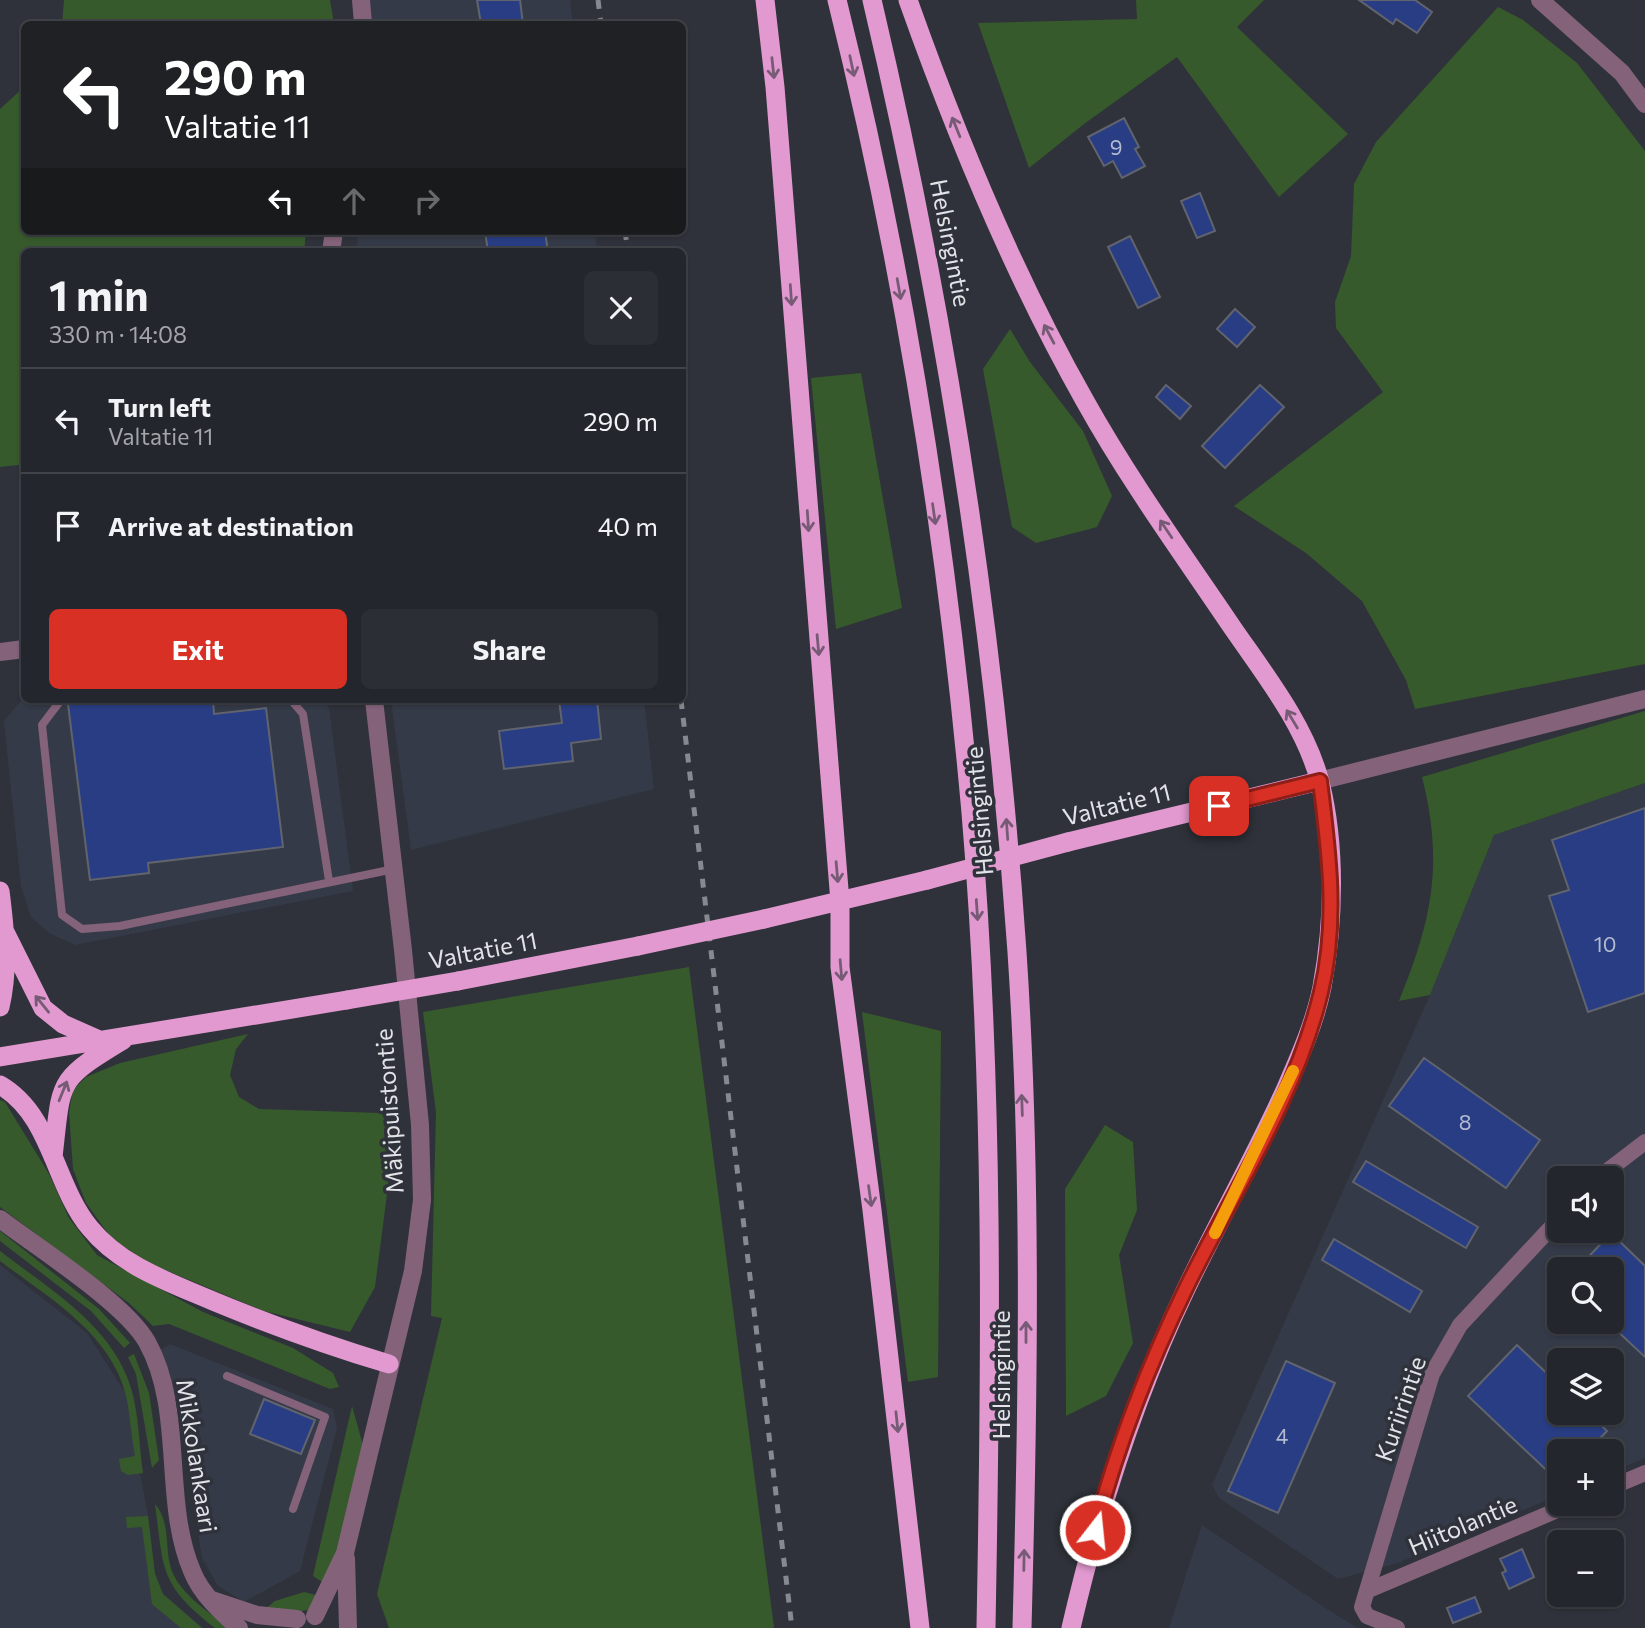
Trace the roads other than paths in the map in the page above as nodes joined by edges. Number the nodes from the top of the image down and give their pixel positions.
1 (361, 0) edge
2 (765, 0) edge
3 (837, 0) edge
4 (872, 0) edge
5 (908, 0) edge
6 (1540, 0) edge
7 (363, 21) edge
8 (1645, 104) edge
9 (21, 649) edge
10 (0, 652) edge
11 (1645, 699) edge
12 (59, 703) edge
13 (294, 703) edge
14 (374, 703) edge
15 (1320, 781) junction
16 (394, 869) junction
17 (329, 881) junction
18 (0, 891) edge
19 (840, 902) junction
20 (5, 932) junction
21 (0, 1007) edge
22 (133, 1035) junction
23 (99, 1040) junction
24 (0, 1057) edge
25 (0, 1086) edge
26 (1645, 1142) edge
27 (53, 1158) junction
28 (1614, 1166) edge
29 (0, 1220) edge
30 (1547, 1232) edge
31 (389, 1364) junction
32 (227, 1376) dead end
33 (1645, 1473) edge
34 (1624, 1482) edge
35 (293, 1509) dead end
36 (1547, 1514) edge
37 (345, 1553) junction
38 (1369, 1590) junction
39 (209, 1598) junction
40 (315, 1616) junction
41 (291, 1624) edge
42 (239, 1628) edge
43 (341, 1628) edge
44 (348, 1628) edge
45 (920, 1628) edge
46 (986, 1628) edge
47 (1022, 1628) edge
48 (1071, 1628) edge
49 (1397, 1628) edge

1 - 7 street
2 -> 19 highway
3 -> 46 highway, Helsingintie
47 -> 4 highway, Helsingintie
15 -> 5 highway
6 - 8 street
9 - 10 street
11 - 15 street
12 - 17 lane
13 - 17 lane
14 - 16 street, Mäkipuistontie
15 - 19 highway, Valtatie 11, bridge
15 - 48 highway
16 - 17 lane
16 - 31 street, Mäkipuistontie
18 - 20 highway
19 - 22 highway, Valtatie 11, bridge
19 -> 45 highway
20 - 21 highway
23 -> 20 highway
22 - 23 highway, Valtatie 11
27 -> 22 highway
23 - 24 highway
25 - 27 highway
26 - 28 street
27 - 31 highway
29 - 39 street, Mikkolankaari
30 - 38 street, Kuriirintie
31 - 37 street, Mäkipuistontie
32 - 35 lane
33 - 34 street
36 - 38 street, Hiitolantie
37 - 40 street, Mäkipuistontie
37 - 44 street, Mäkipuistontie
38 - 49 street, Kuriirintie
39 - 41 street
39 - 42 street, Mikkolankaari
40 - 41 street
40 - 43 street

